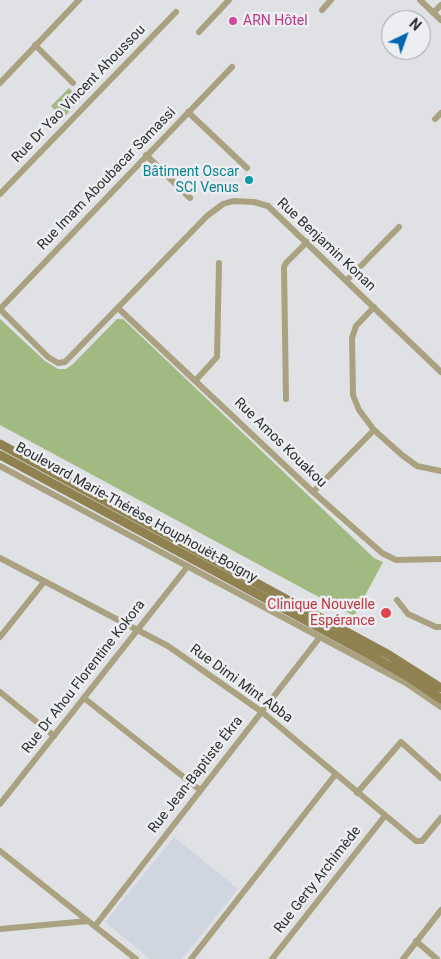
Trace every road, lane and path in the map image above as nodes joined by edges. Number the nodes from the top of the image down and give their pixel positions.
1 (79, 0) edge
2 (229, 0) edge
3 (331, 0) edge
4 (420, 0) edge
5 (441, 5) edge
6 (322, 10) dead end
7 (176, 12) dead end
8 (433, 13) junction
9 (441, 20) edge
10 (199, 32) dead end
11 (35, 45) junction
12 (232, 67) dead end
13 (73, 82) dead end
14 (0, 83) edge
15 (188, 112) junction
16 (441, 113) edge
17 (435, 119) dead end
18 (146, 155) junction
19 (247, 168) dead end
20 (0, 194) edge
21 (190, 198) dead end
22 (399, 227) dead end
23 (306, 242) junction
24 (218, 263) dead end
25 (346, 281) junction
26 (374, 307) junction
27 (118, 308) junction
28 (0, 309) edge
29 (441, 372) edge
30 (196, 380) junction
31 (286, 399) dead end
32 (374, 430) junction
33 (0, 444) edge
34 (0, 455) edge
35 (0, 466) edge
36 (441, 471) edge
37 (313, 492) junction
38 (0, 558) edge
39 (441, 559) edge
40 (188, 566) junction
41 (44, 582) junction
42 (397, 600) dead end
43 (441, 627) edge
44 (138, 630) junction
45 (0, 637) edge
46 (318, 638) junction
47 (441, 688) edge
48 (0, 692) edge
49 (84, 698) junction
50 (441, 699) edge
51 (441, 707) edge
52 (262, 712) junction
53 (54, 736) junction
54 (335, 775) junction
55 (441, 778) edge
56 (200, 790) junction
57 (357, 792) junction
58 (0, 804) edge
59 (384, 816) junction
60 (441, 818) edge
61 (0, 851) edge
62 (441, 910) edge
63 (88, 921) junction
64 (95, 926) junction
65 (0, 929) edge
66 (416, 941) junction
67 (136, 959) edge
68 (191, 959) edge
69 (272, 959) edge
70 (403, 959) edge
71 (437, 959) edge

1 - 11 street
2 - 10 street
3 - 6 street
4 - 8 street
5 - 8 street
7 - 20 street, Rue Dr Yao Vincent Ahoussou
8 - 9 street
11 - 13 street
11 - 14 street
12 - 15 street, Rue Imam Aboubacar Samassi
15 - 18 street, Rue Imam Aboubacar Samassi
15 - 19 street
16 - 17 street
18 - 21 street
18 - 28 street, Rue Imam Aboubacar Samassi
22 - 25 street
23 - 25 street, Rue Benjamin Konan
23 - 27 street, Rue Benjamin Konan
23 - 31 street
24 - 30 street
25 - 26 street, Rue Benjamin Konan
26 - 29 street, Rue Benjamin Konan
26 - 32 street
27 - 28 street, Rue Benjamin Konan
27 - 30 street, Rue Amos Kouakou
30 - 37 street, Rue Amos Kouakou
32 - 36 street
32 - 37 street
33 - 47 main road, Boulevard Marie-Thérèse Houphouët-Boigny
34 - 50 main road, Boulevard Marie-Thérèse Houphouët-Boigny
35 - 40 street
37 - 39 street, Rue Amos Kouakou
38 - 41 street, Rue Dimi Mint Abba
40 - 44 street, Rue Dr Ahou Florentine Kokora
40 - 46 street
41 - 44 street, Rue Dimi Mint Abba
41 - 45 street
42 - 43 street
44 - 49 street, Rue Dr Ahou Florentine Kokora
44 - 52 street, Rue Dimi Mint Abba
46 - 51 street
46 - 52 street, Rue Jean-Baptiste Ékra
48 - 53 street
49 - 53 street, Rue Dr Ahou Florentine Kokora
49 - 56 street
52 - 54 street, Rue Dimi Mint Abba
52 - 56 street, Rue Jean-Baptiste Ékra
53 - 58 street, Rue Dr Ahou Florentine Kokora
54 - 57 street, Rue Dimi Mint Abba
54 - 68 street
55 - 57 street
56 - 64 street, Rue Jean-Baptiste Ékra
57 - 59 street, Rue Dimi Mint Abba
59 - 60 street, Rue Dimi Mint Abba
59 - 69 street, Rue Gerty Archimède
61 - 63 street
62 - 66 street
63 - 64 street
63 - 65 street
64 - 67 street
66 - 70 street
66 - 71 street

